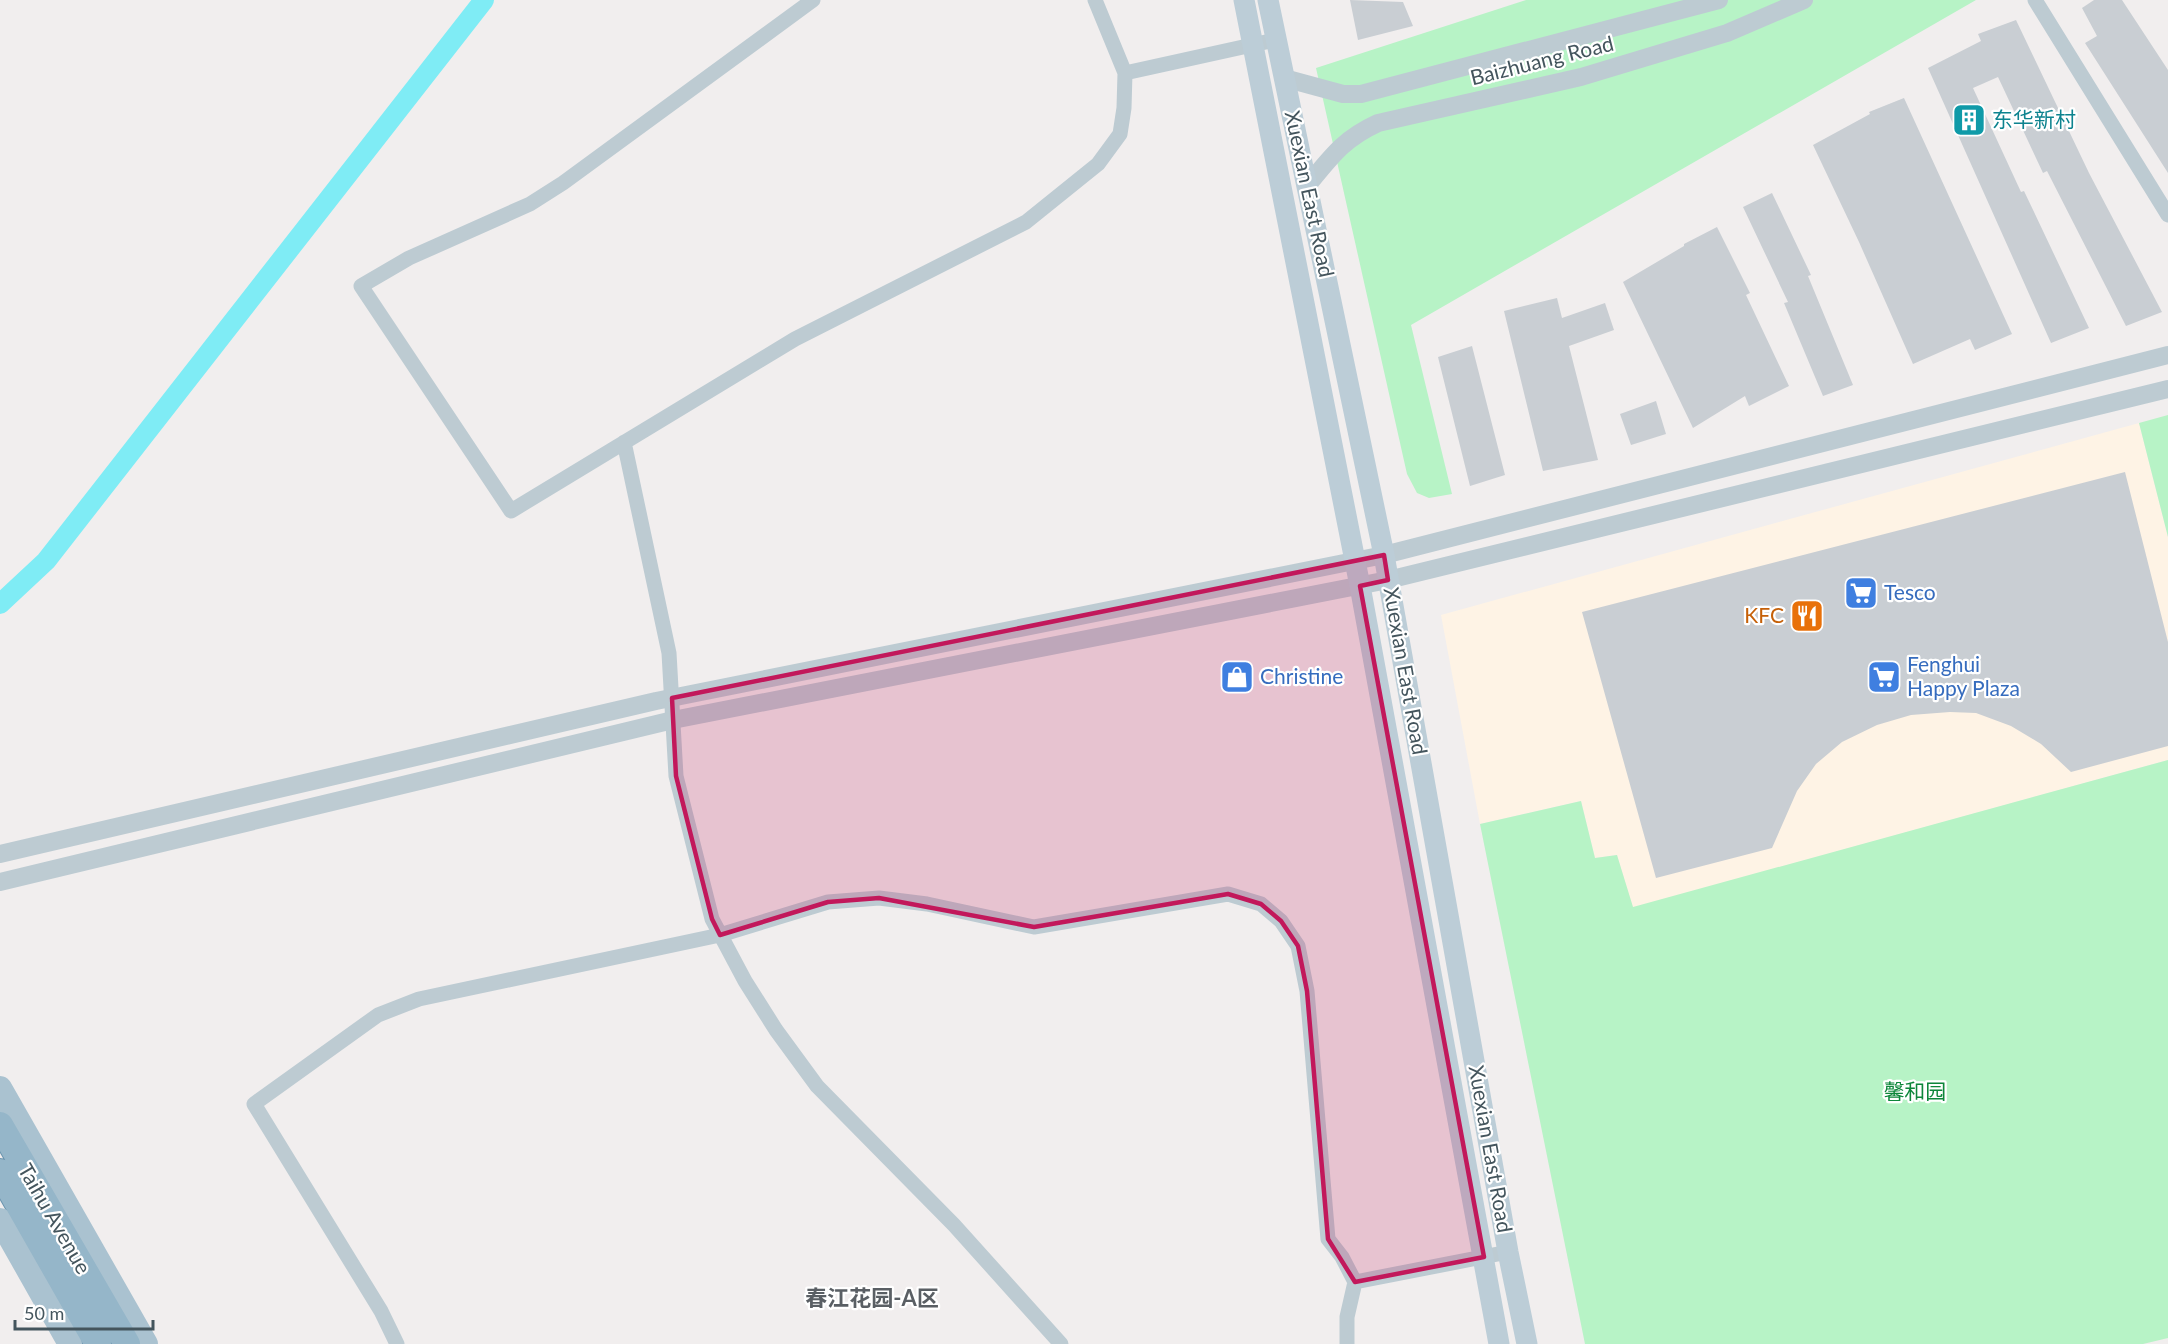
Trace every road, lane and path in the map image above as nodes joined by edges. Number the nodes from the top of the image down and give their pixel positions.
1 (813, 0) edge
2 (1095, 0) edge
3 (1244, 0) edge
4 (1268, 0) edge
5 (1719, 0) edge
6 (1804, 0) edge
7 (2035, 0) edge
8 (1275, 40) junction
9 (1253, 44) junction
10 (1125, 73) junction
11 (1284, 78) junction
12 (1307, 186) junction
13 (2168, 215) edge
14 (2168, 355) edge
15 (2168, 389) edge
16 (624, 442) junction
17 (1384, 555) junction
18 (1354, 561) junction
19 (1388, 580) junction
20 (1360, 586) junction
21 (672, 698) junction
22 (673, 720) junction
23 (0, 854) edge
24 (0, 882) edge
25 (720, 935) junction
26 (0, 1088) edge
27 (0, 1125) edge
28 (0, 1172) edge
29 (0, 1220) edge
30 (1508, 1252) junction
31 (1484, 1257) junction
32 (1355, 1282) junction
33 (70, 1344) edge
34 (98, 1344) edge
35 (126, 1344) edge
36 (147, 1344) edge
37 (397, 1344) edge
38 (1061, 1344) edge
39 (1347, 1344) edge
40 (1499, 1344) edge
41 (1527, 1344) edge

1 - 16 street
2 - 10 street
3 - 9 main road, Xuexian East Road
4 - 8 main road, Xuexian East Road
5 - 11 street, Baizhuang Road
6 - 12 street, Baizhuang Road
7 - 13 street
8 - 9 street
8 - 11 main road, Xuexian East Road
9 - 10 street
9 - 18 main road, Xuexian East Road
10 - 16 street
11 - 12 main road, Xuexian East Road
12 - 17 main road, Xuexian East Road
14 - 17 street
15 - 19 street
16 - 21 street
17 - 18 street
17 - 19 main road, Xuexian East Road
18 - 20 main road, Xuexian East Road
18 - 21 street
19 - 20 street
19 - 30 main road, Xuexian East Road
20 - 22 street
20 - 31 main road, Xuexian East Road
21 - 22 street
21 - 23 street
22 - 24 street
22 - 25 street
25 - 32 street
25 - 37 street
25 - 38 street
26 - 36 main road
27 - 35 highway, Taihu Avenue
28 - 34 highway, Taihu Avenue
29 - 33 main road
30 - 31 street
30 - 41 main road, Xuexian East Road
31 - 32 street
31 - 40 main road, Xuexian East Road
32 - 39 street

